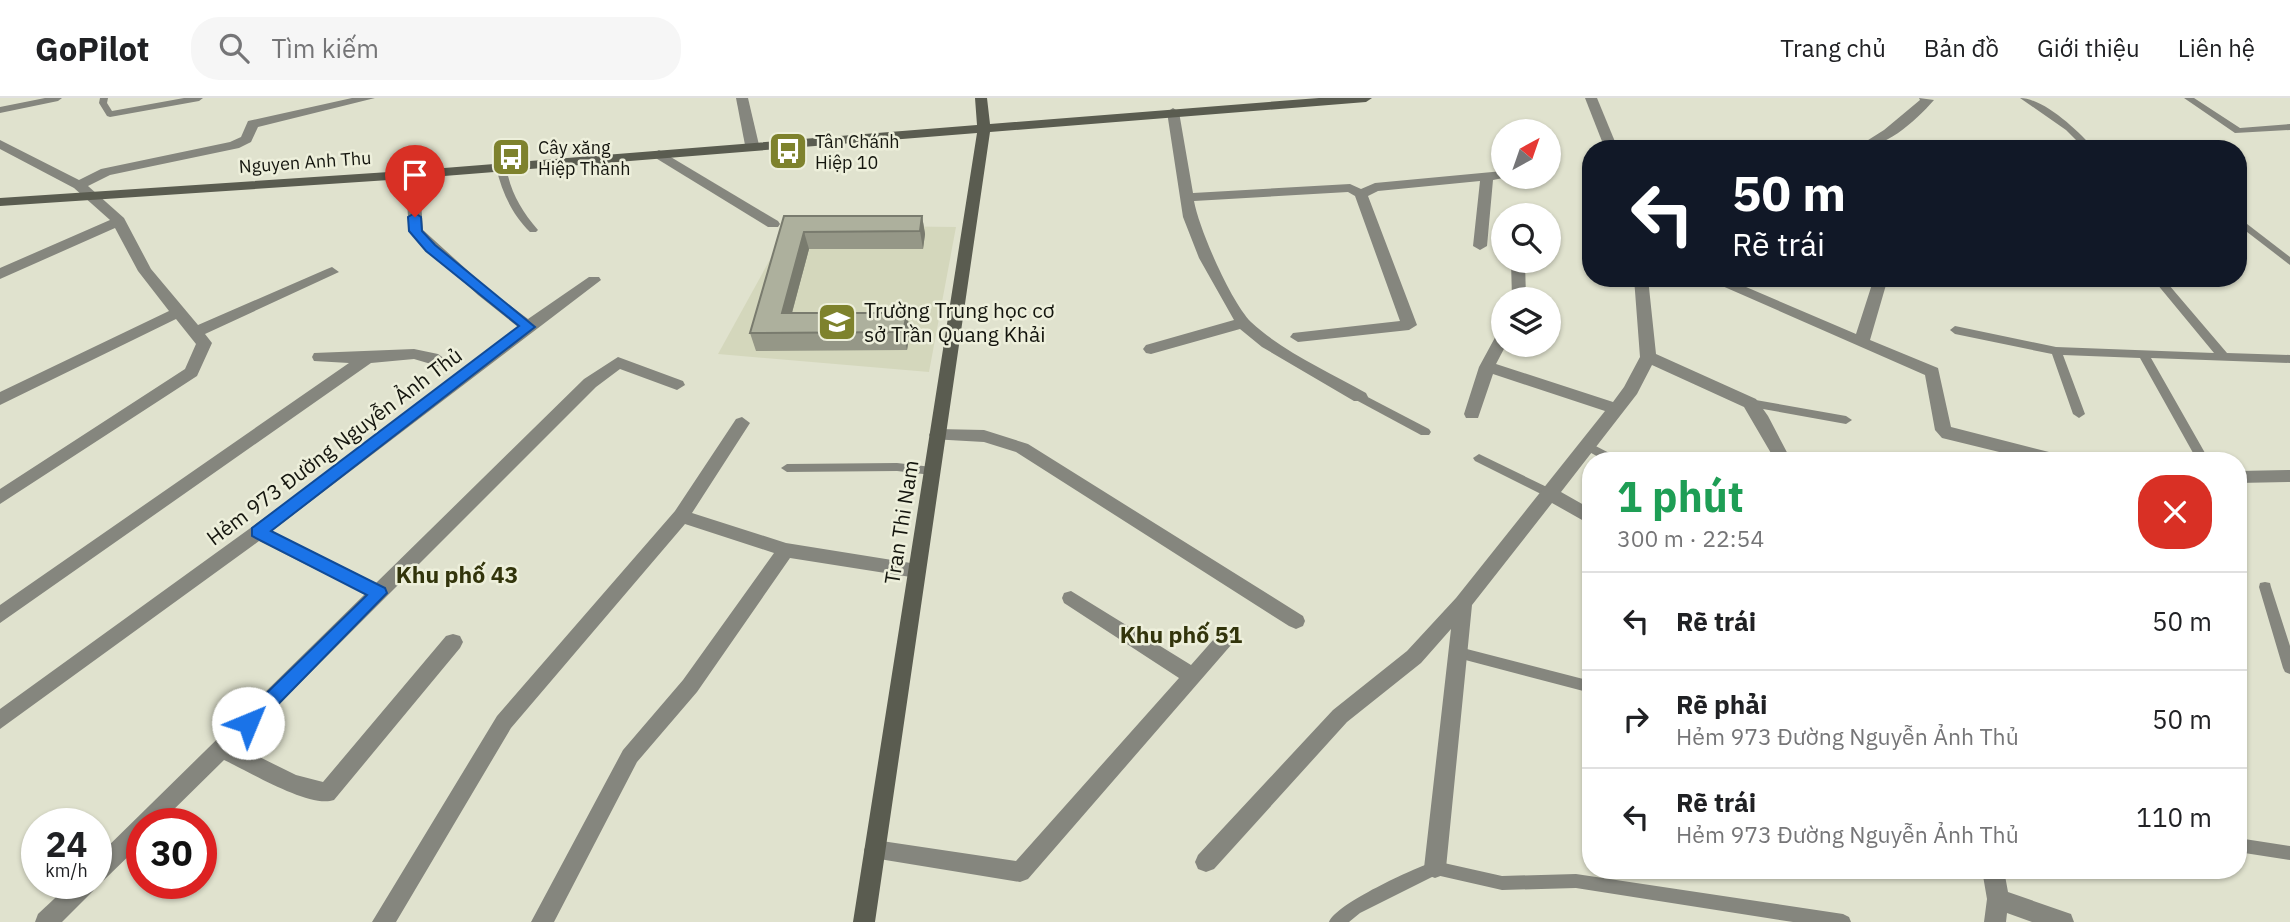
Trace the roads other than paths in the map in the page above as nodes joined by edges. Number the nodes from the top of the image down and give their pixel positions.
1 (58, 98) edge
2 (104, 98) edge
3 (199, 98) edge
4 (369, 98) edge
5 (742, 98) edge
6 (981, 98) edge
7 (1366, 98) edge
8 (1591, 98) edge
9 (1925, 98) edge
10 (2024, 98) edge
11 (2188, 98) edge
12 (0, 110) edge
13 (1173, 113) junction
14 (2290, 127) edge
15 (984, 128) junction
16 (1608, 140) edge
17 (1877, 140) edge
18 (2081, 140) edge
19 (0, 144) edge
20 (752, 145) junction
21 (659, 154) junction
22 (501, 167) junction
23 (419, 174) junction
24 (1491, 176) edge
25 (1487, 177) junction
26 (84, 190) junction
27 (1361, 194) junction
28 (1186, 197) junction
29 (0, 202) edge
30 (119, 221) junction
31 (773, 224) dead end
32 (2247, 227) edge
33 (533, 230) dead end
34 (1480, 246) dead end
35 (2290, 262) edge
36 (332, 272) dead end
37 (0, 274) edge
38 (594, 280) dead end
39 (1642, 287) edge
40 (1731, 287) edge
41 (1878, 287) edge
42 (2165, 287) edge
43 (177, 313) junction
44 (1242, 323) junction
45 (528, 327) junction
46 (1955, 330) dead end
47 (194, 332) junction
48 (1298, 337) dead end
49 (1862, 341) junction
50 (1152, 349) dead end
51 (2056, 351) junction
52 (2143, 354) junction
53 (320, 357) dead end
54 (1493, 357) edge
55 (1648, 357) junction
56 (2224, 357) junction
57 (367, 358) junction
58 (2290, 359) edge
59 (441, 362) dead end
60 (1488, 367) junction
61 (677, 385) dead end
62 (1360, 397) joint
63 (0, 399) edge
64 (1749, 403) junction
65 (1616, 410) junction
66 (1472, 414) dead end
67 (2079, 414) dead end
68 (1846, 419) dead end
69 (742, 423) dead end
70 (1425, 432) dead end
71 (937, 435) junction
72 (1586, 445) junction
73 (1599, 452) edge
74 (1779, 452) edge
75 (2023, 452) edge
76 (2198, 452) edge
77 (1479, 458) dead end
78 (787, 468) dead end
79 (932, 471) junction
80 (2290, 476) edge
81 (2247, 477) edge
82 (1549, 493) junction
83 (0, 498) edge
84 (1582, 513) edge
85 (681, 516) junction
86 (258, 532) junction
87 (786, 550) junction
88 (917, 571) junction
89 (2265, 587) dead end
90 (379, 593) junction
91 (1071, 598) dead end
92 (1462, 603) junction
93 (0, 615) edge
94 (1296, 621) dead end
95 (1228, 637) dead end
96 (453, 642) dead end
97 (1459, 653) junction
98 (2290, 668) edge
99 (1192, 676) junction
100 (1582, 685) edge
101 (0, 720) edge
102 (222, 749) junction
103 (162, 808) edge
104 (126, 844) edge
105 (2247, 846) edge
106 (875, 850) junction
107 (2290, 853) edge
108 (112, 857) edge
109 (1206, 862) dead end
110 (1436, 868) junction
111 (1995, 879) edge
112 (70, 899) edge
113 (1998, 899) junction
114 (46, 922) edge
115 (383, 922) edge
116 (542, 922) edge
117 (864, 922) edge
118 (1337, 922) edge
119 (1843, 922) edge
120 (1996, 922) edge
121 (2063, 922) edge

1 - 12 lane
2 - 3 lane
4 - 26 street
5 - 20 street
6 - 15 main road, Tran Thi Nam
7 - 13 main road, Nguyen Anh Thu
8 - 16 street
9 - 17 street
10 - 18 lane
11 - 14 lane
13 - 15 main road, Nguyen Anh Thu
13 - 28 street
15 - 20 main road, Nguyen Anh Thu
15 - 71 main road, Tran Thi Nam
19 - 26 street
20 - 21 main road, Nguyen Anh Thu
21 - 22 main road, Nguyen Anh Thu
21 - 31 street
22 - 23 main road, Nguyen Anh Thu
22 - 33 lane
23 - 26 main road, Nguyen Anh Thu
23 - 45 street
24 - 25 street
25 - 27 street
25 - 34 street
26 - 29 main road, Nguyen Anh Thu
26 - 30 street
27 - 28 street
27 - 48 street
28 - 44 street
30 - 37 street
30 - 43 street
32 - 35 lane
36 - 47 street
38 - 45 street, Hẻm 973 Đường Nguyễn Ảnh Thủ
39 - 55 street
40 - 49 street
41 - 49 street
42 - 56 lane
43 - 47 street
43 - 63 street
44 - 50 street
44 - 62 street
45 - 86 street, Hẻm 973 Đường Nguyễn Ảnh Thủ
46 - 51 lane
47 - 83 street
49 - 75 street
51 - 52 lane
51 - 67 lane
52 - 56 lane
52 - 76 lane
53 - 57 street
54 - 60 street
55 - 64 street
55 - 65 street
56 - 58 lane
57 - 59 street
57 - 93 street
60 - 65 street
60 - 66 street
61 - 90 street
62 - 70 lane
64 - 68 lane
64 - 74 street
65 - 72 street
69 - 85 street
71 - 79 main road, Tran Thi Nam
71 - 94 street
72 - 73 lane
72 - 82 street
77 - 82 lane
78 - 79 lane
79 - 88 main road, Tran Thi Nam
80 - 81 street
82 - 84 street
82 - 92 street
85 - 87 street
85 - 115 street
86 - 90 street
86 - 101 street, Hẻm 973 Đường Nguyễn Ảnh Thủ
87 - 88 street
87 - 116 street
88 - 106 main road, Tran Thi Nam
89 - 98 lane
90 - 102 street
91 - 99 street
92 - 97 street
92 - 109 street
95 - 99 street
96 - 102 street
97 - 100 lane
97 - 110 street
99 - 106 street
102 - 103 street
104 - 108 street
105 - 107 lane
106 - 117 main road, Tran Thi Nam
110 - 118 lane
110 - 119 lane
111 - 113 street
112 - 114 street
113 - 120 street
113 - 121 street

